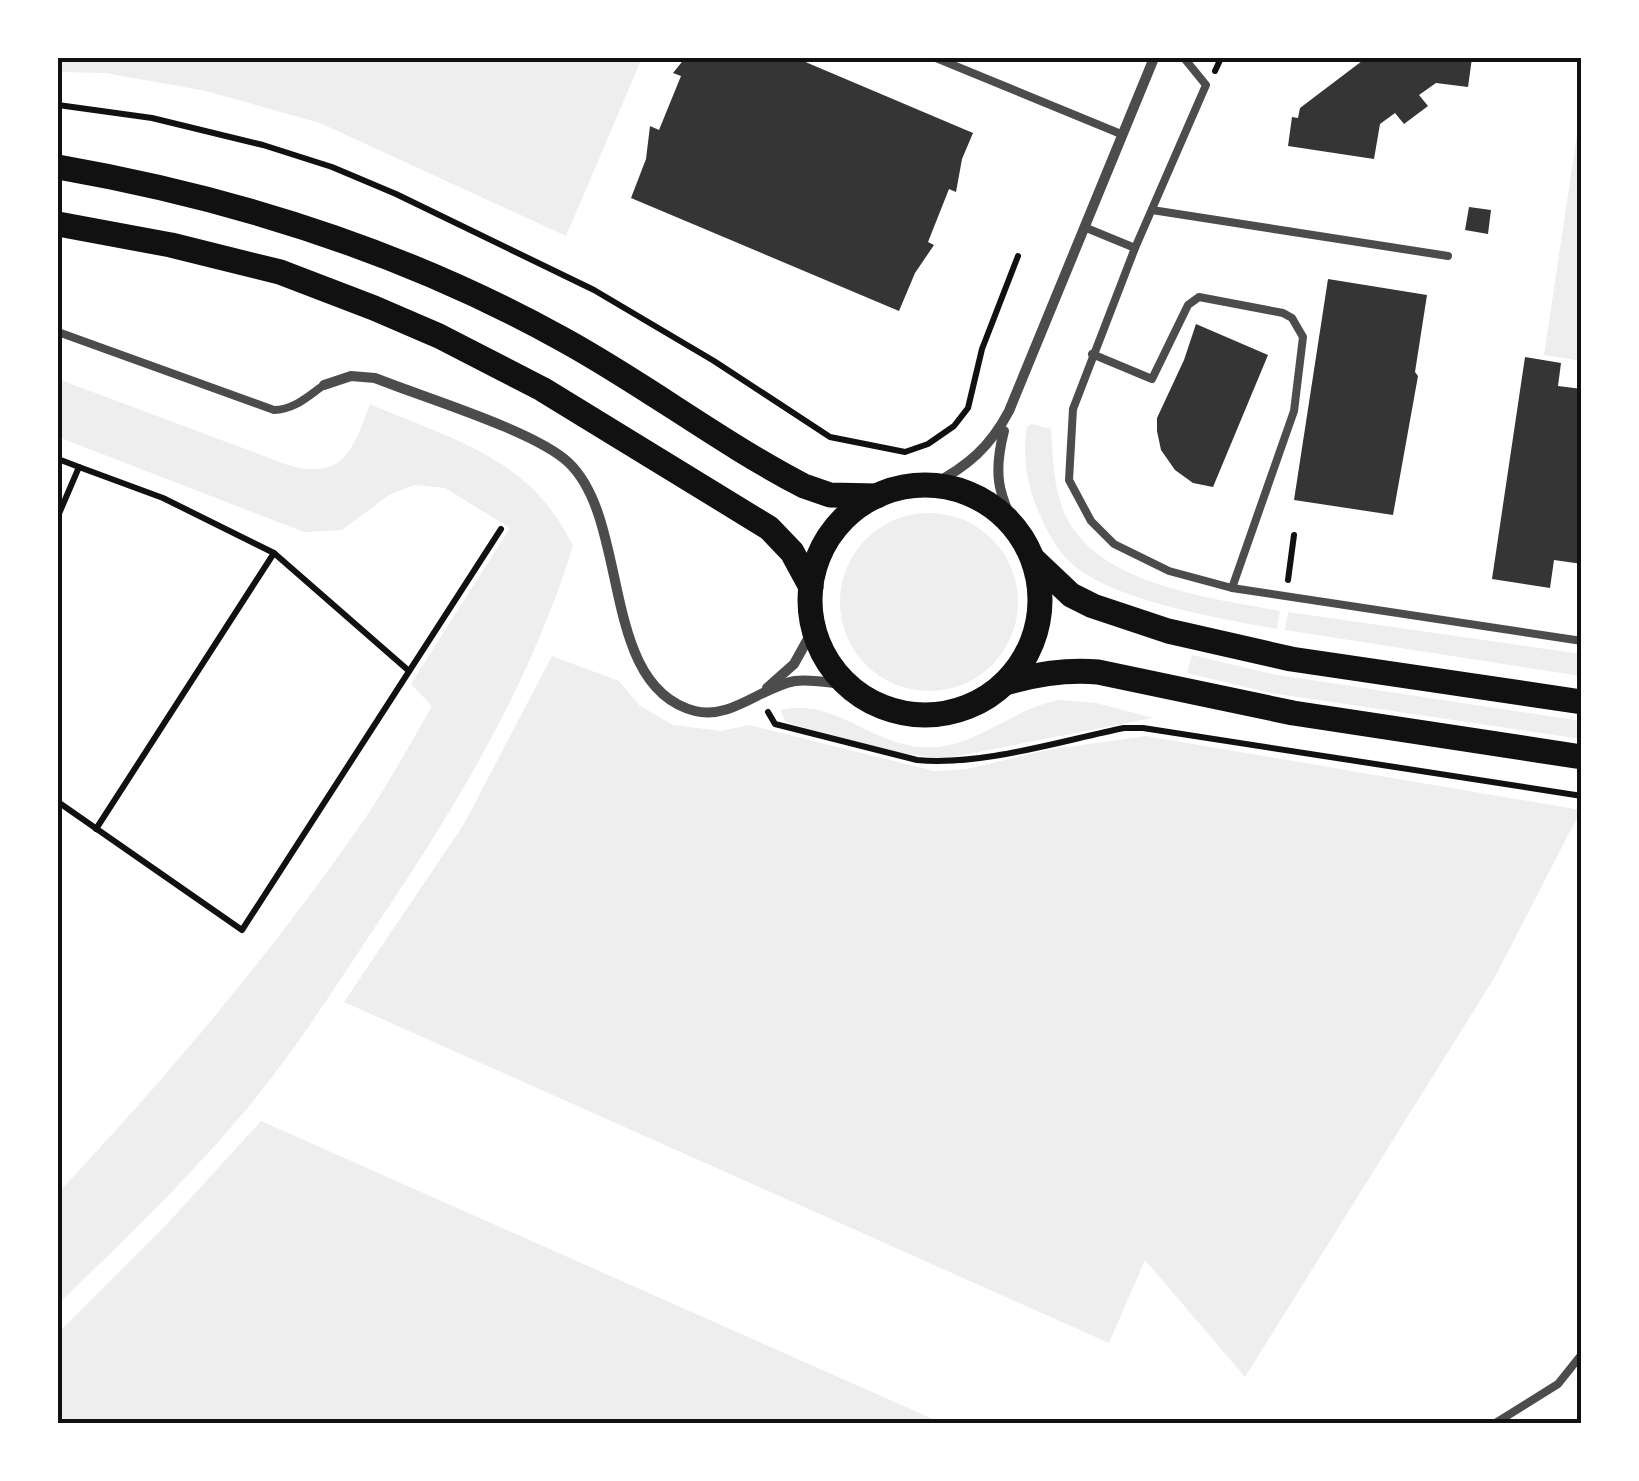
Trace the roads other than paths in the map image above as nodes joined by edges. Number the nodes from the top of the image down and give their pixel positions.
1 (936, 58) edge
2 (1154, 58) edge
3 (1184, 58) edge
4 (1121, 134) junction
5 (58, 167) edge
6 (1152, 210) junction
7 (58, 224) edge
8 (1083, 227) junction
9 (1135, 248) junction
10 (1448, 256) dead end
11 (58, 332) edge
12 (1092, 354) junction
13 (324, 384) joint
14 (1009, 410) junction
15 (932, 485) junction
16 (877, 496) junction
17 (1018, 532) junction
18 (1032, 558) junction
19 (811, 587) junction
20 (1232, 588) junction
21 (814, 628) junction
22 (1582, 641) edge
23 (1005, 683) junction
24 (848, 685) junction
25 (758, 695) junction
26 (1582, 702) edge
27 (1582, 757) edge
28 (1582, 1354) edge
29 (1494, 1424) edge

1 - 4 lane
2 - 4 street
3 - 6 lane
4 - 8 street
5 - 16 main road
6 - 9 lane
6 - 10 lane
7 - 19 main road
8 - 9 lane
8 - 14 street
9 - 12 lane
11 - 13 lane
12 - 20 lane
12 - 20 lane
13 - 25 street
14 - 15 street
14 - 17 street
15 - 16 main road
15 - 17 main road
16 - 19 main road
17 - 18 main road
18 - 23 main road
18 - 26 main road
19 - 21 main road
20 - 22 lane
21 - 24 main road
21 - 25 street
23 - 24 main road
23 - 27 main road
24 - 25 street
28 - 29 lane

